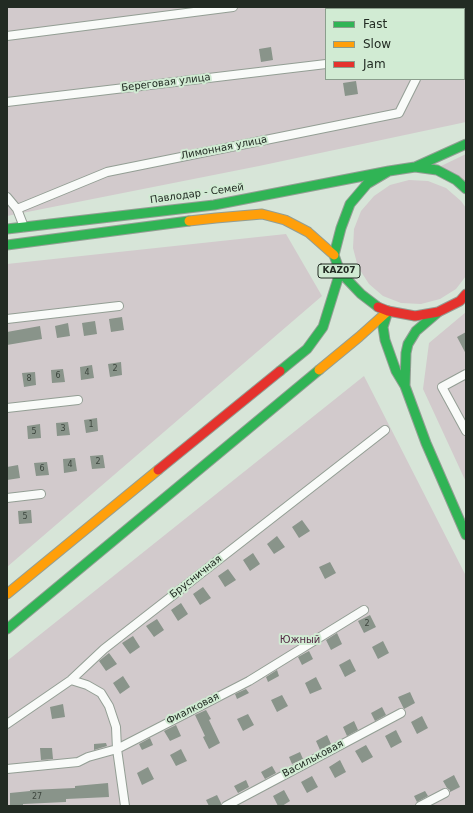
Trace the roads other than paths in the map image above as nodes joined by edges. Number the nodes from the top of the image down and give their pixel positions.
1 (232, 7) edge
2 (7, 36) edge
3 (325, 64) edge
4 (416, 80) edge
5 (7, 102) edge
6 (466, 144) edge
7 (415, 167) junction
8 (389, 171) junction
9 (466, 189) edge
10 (7, 197) edge
11 (17, 209) junction
12 (24, 227) junction
13 (7, 229) edge
14 (7, 245) edge
15 (334, 255) junction
16 (340, 272) junction
17 (466, 294) edge
18 (119, 306) dead end
19 (388, 311) junction
20 (438, 312) junction
21 (7, 319) edge
22 (466, 374) edge
23 (406, 386) junction
24 (78, 400) dead end
25 (7, 408) edge
26 (385, 430) dead end
27 (466, 432) edge
28 (41, 494) dead end
29 (7, 498) edge
30 (466, 535) edge
31 (7, 594) edge
32 (364, 610) dead end
33 (7, 629) edge
34 (71, 680) junction
35 (401, 713) dead end
36 (7, 724) edge
37 (117, 749) junction
38 (7, 769) edge
39 (445, 793) dead end
40 (125, 806) edge
41 (226, 806) edge
42 (420, 806) edge

1 - 2 street
3 - 5 street, Береговая улица
4 - 11 street, Лимонная улица
6 - 7 main road
7 - 8 main road, KAZ07
7 - 9 main road, KAZ07
8 - 12 main road, Павлодар - Семей / KAZ07
8 - 15 main road, KAZ07
10 - 11 street
11 - 12 street
12 - 13 main road, Павлодар - Семей / KAZ07
14 - 15 main road, KAZ07
15 - 16 main road, KAZ07
16 - 19 main road, KAZ07
16 - 31 main road
17 - 20 main road, KAZ07
18 - 21 street
19 - 20 main road, KAZ07
19 - 23 main road, KAZ07
19 - 33 main road
20 - 23 main road, KAZ07
22 - 27 street
23 - 30 main road, KAZ07
24 - 25 street
26 - 34 street, Брусничная
28 - 29 street
32 - 37 street, Фиалковая
34 - 36 street, Брусничная
34 - 37 street
35 - 41 street, Васильковая
37 - 38 street, Фиалковая
37 - 40 street
39 - 42 street

